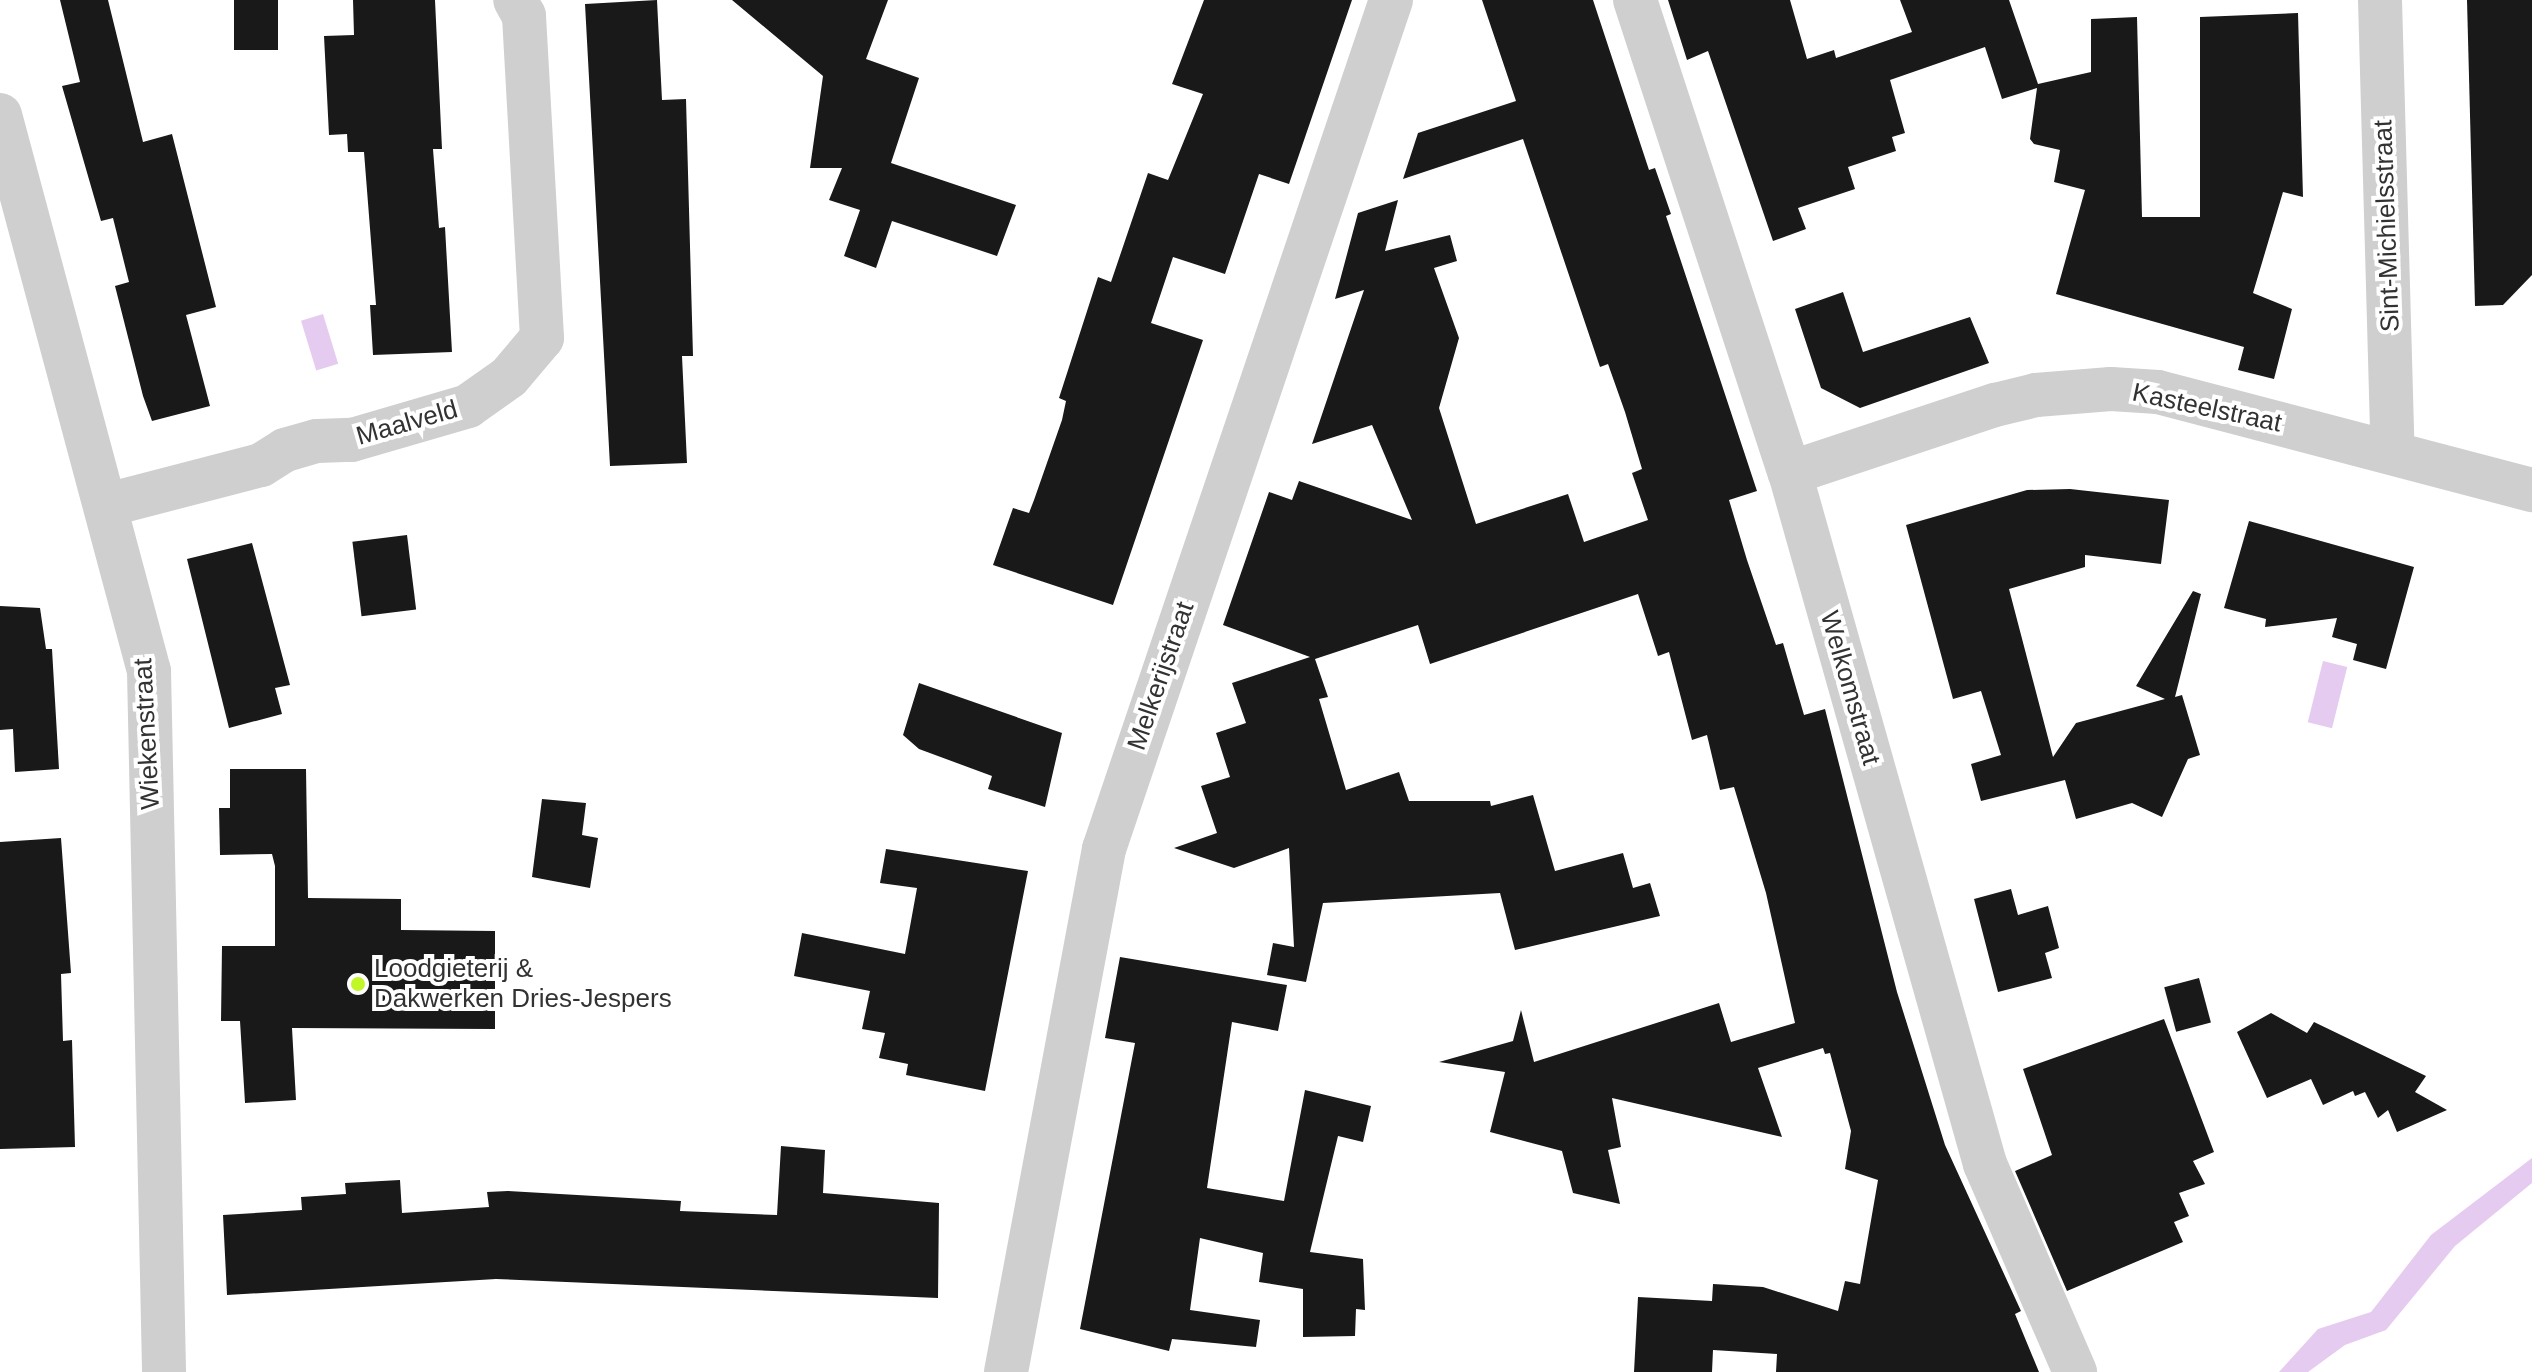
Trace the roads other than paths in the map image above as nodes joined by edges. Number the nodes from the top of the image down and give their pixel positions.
1 (515, 0) edge
2 (1391, 0) edge
3 (1635, 0) edge
4 (2380, 0) edge
5 (0, 115) edge
6 (2393, 453) junction
7 (1790, 473) junction
8 (2532, 490) edge
9 (107, 505) junction
10 (164, 1372) edge
11 (1006, 1372) edge
12 (2075, 1372) edge

1 - 9 street, Maalveld
2 - 11 street, Melkerijstraat
3 - 7 street, Welkomstraat
4 - 6 street, Sint-Michielsstraat
5 - 9 street, Wiekenstraat
6 - 7 street, Kasteelstraat
6 - 8 street, Kasteelstraat
7 - 12 street, Welkomstraat
9 - 10 street, Wiekenstraat

